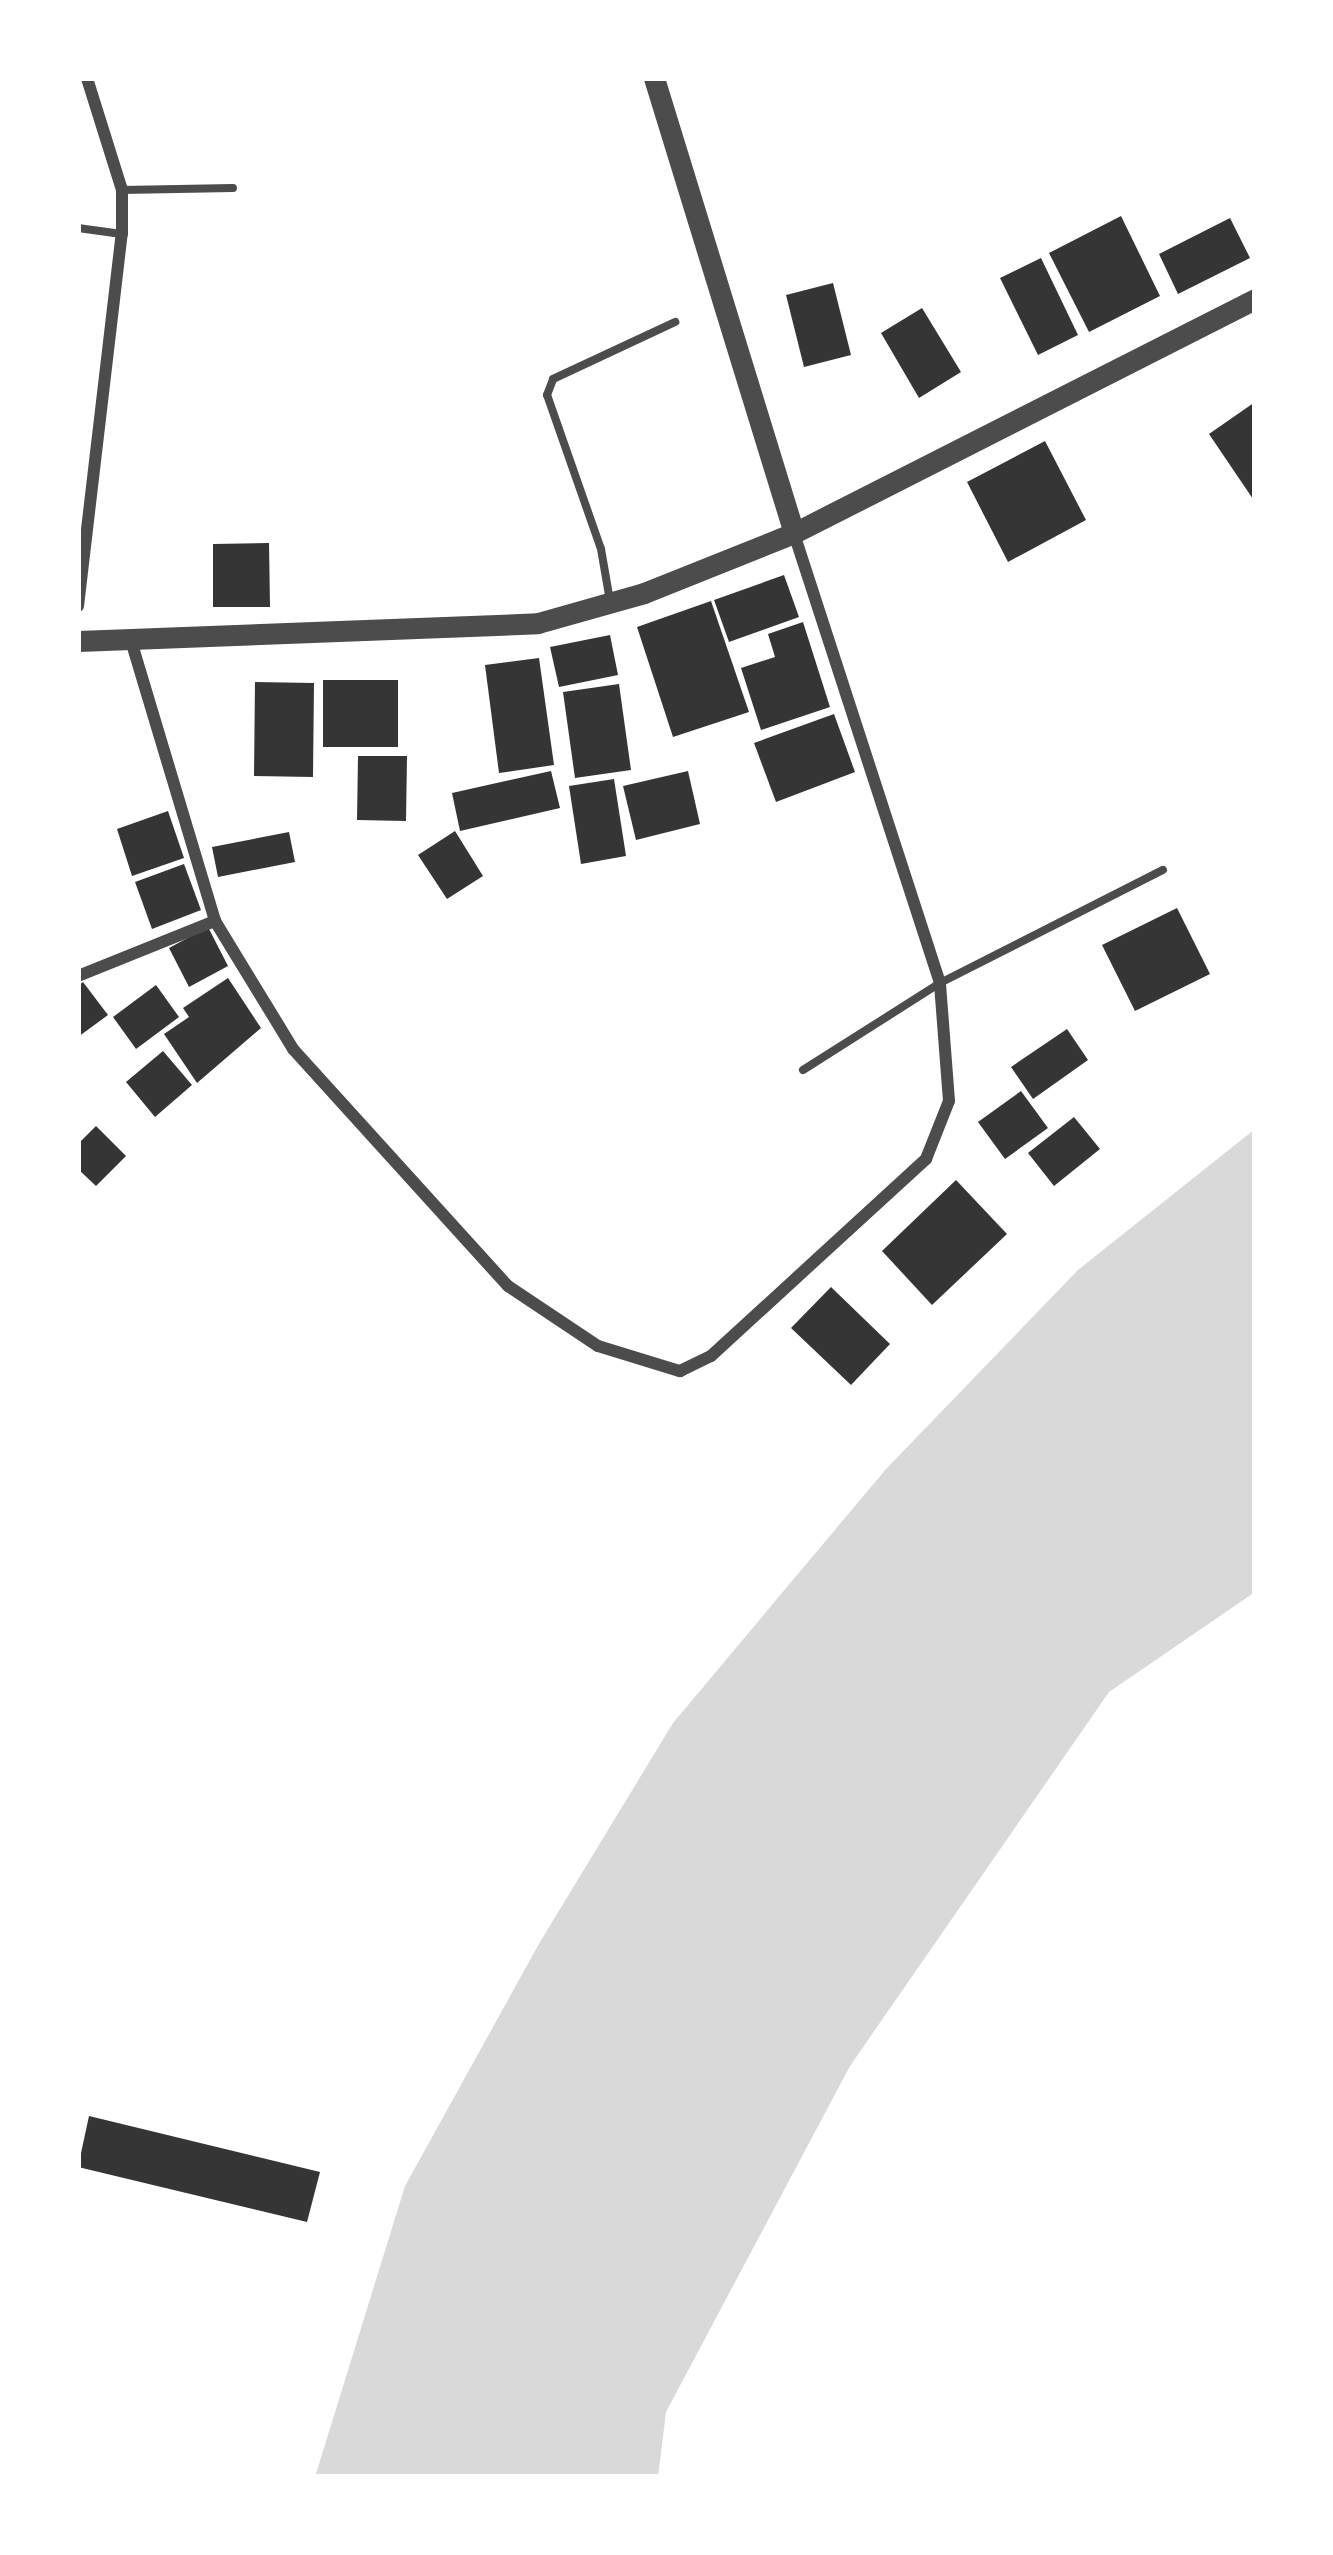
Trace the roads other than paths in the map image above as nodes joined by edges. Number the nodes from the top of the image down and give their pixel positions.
1 (87, 78) edge
2 (654, 78) edge
3 (232, 188) dead end
4 (122, 190) junction
5 (78, 228) edge
6 (122, 234) junction
7 (1255, 299) edge
8 (675, 322) dead end
9 (794, 533) junction
10 (610, 602) junction
11 (78, 605) edge
12 (78, 641) edge
13 (132, 644) junction
14 (1162, 870) dead end
15 (215, 921) junction
16 (78, 976) edge
17 (940, 983) junction
18 (802, 1070) dead end

1 - 4 street
2 - 9 street
3 - 4 lane
4 - 6 street
5 - 6 lane
6 - 11 street
7 - 9 street
8 - 10 lane
9 - 10 street
9 - 17 street
10 - 13 street
12 - 13 street
13 - 15 street
14 - 17 lane
15 - 16 street
15 - 17 street
17 - 18 lane

